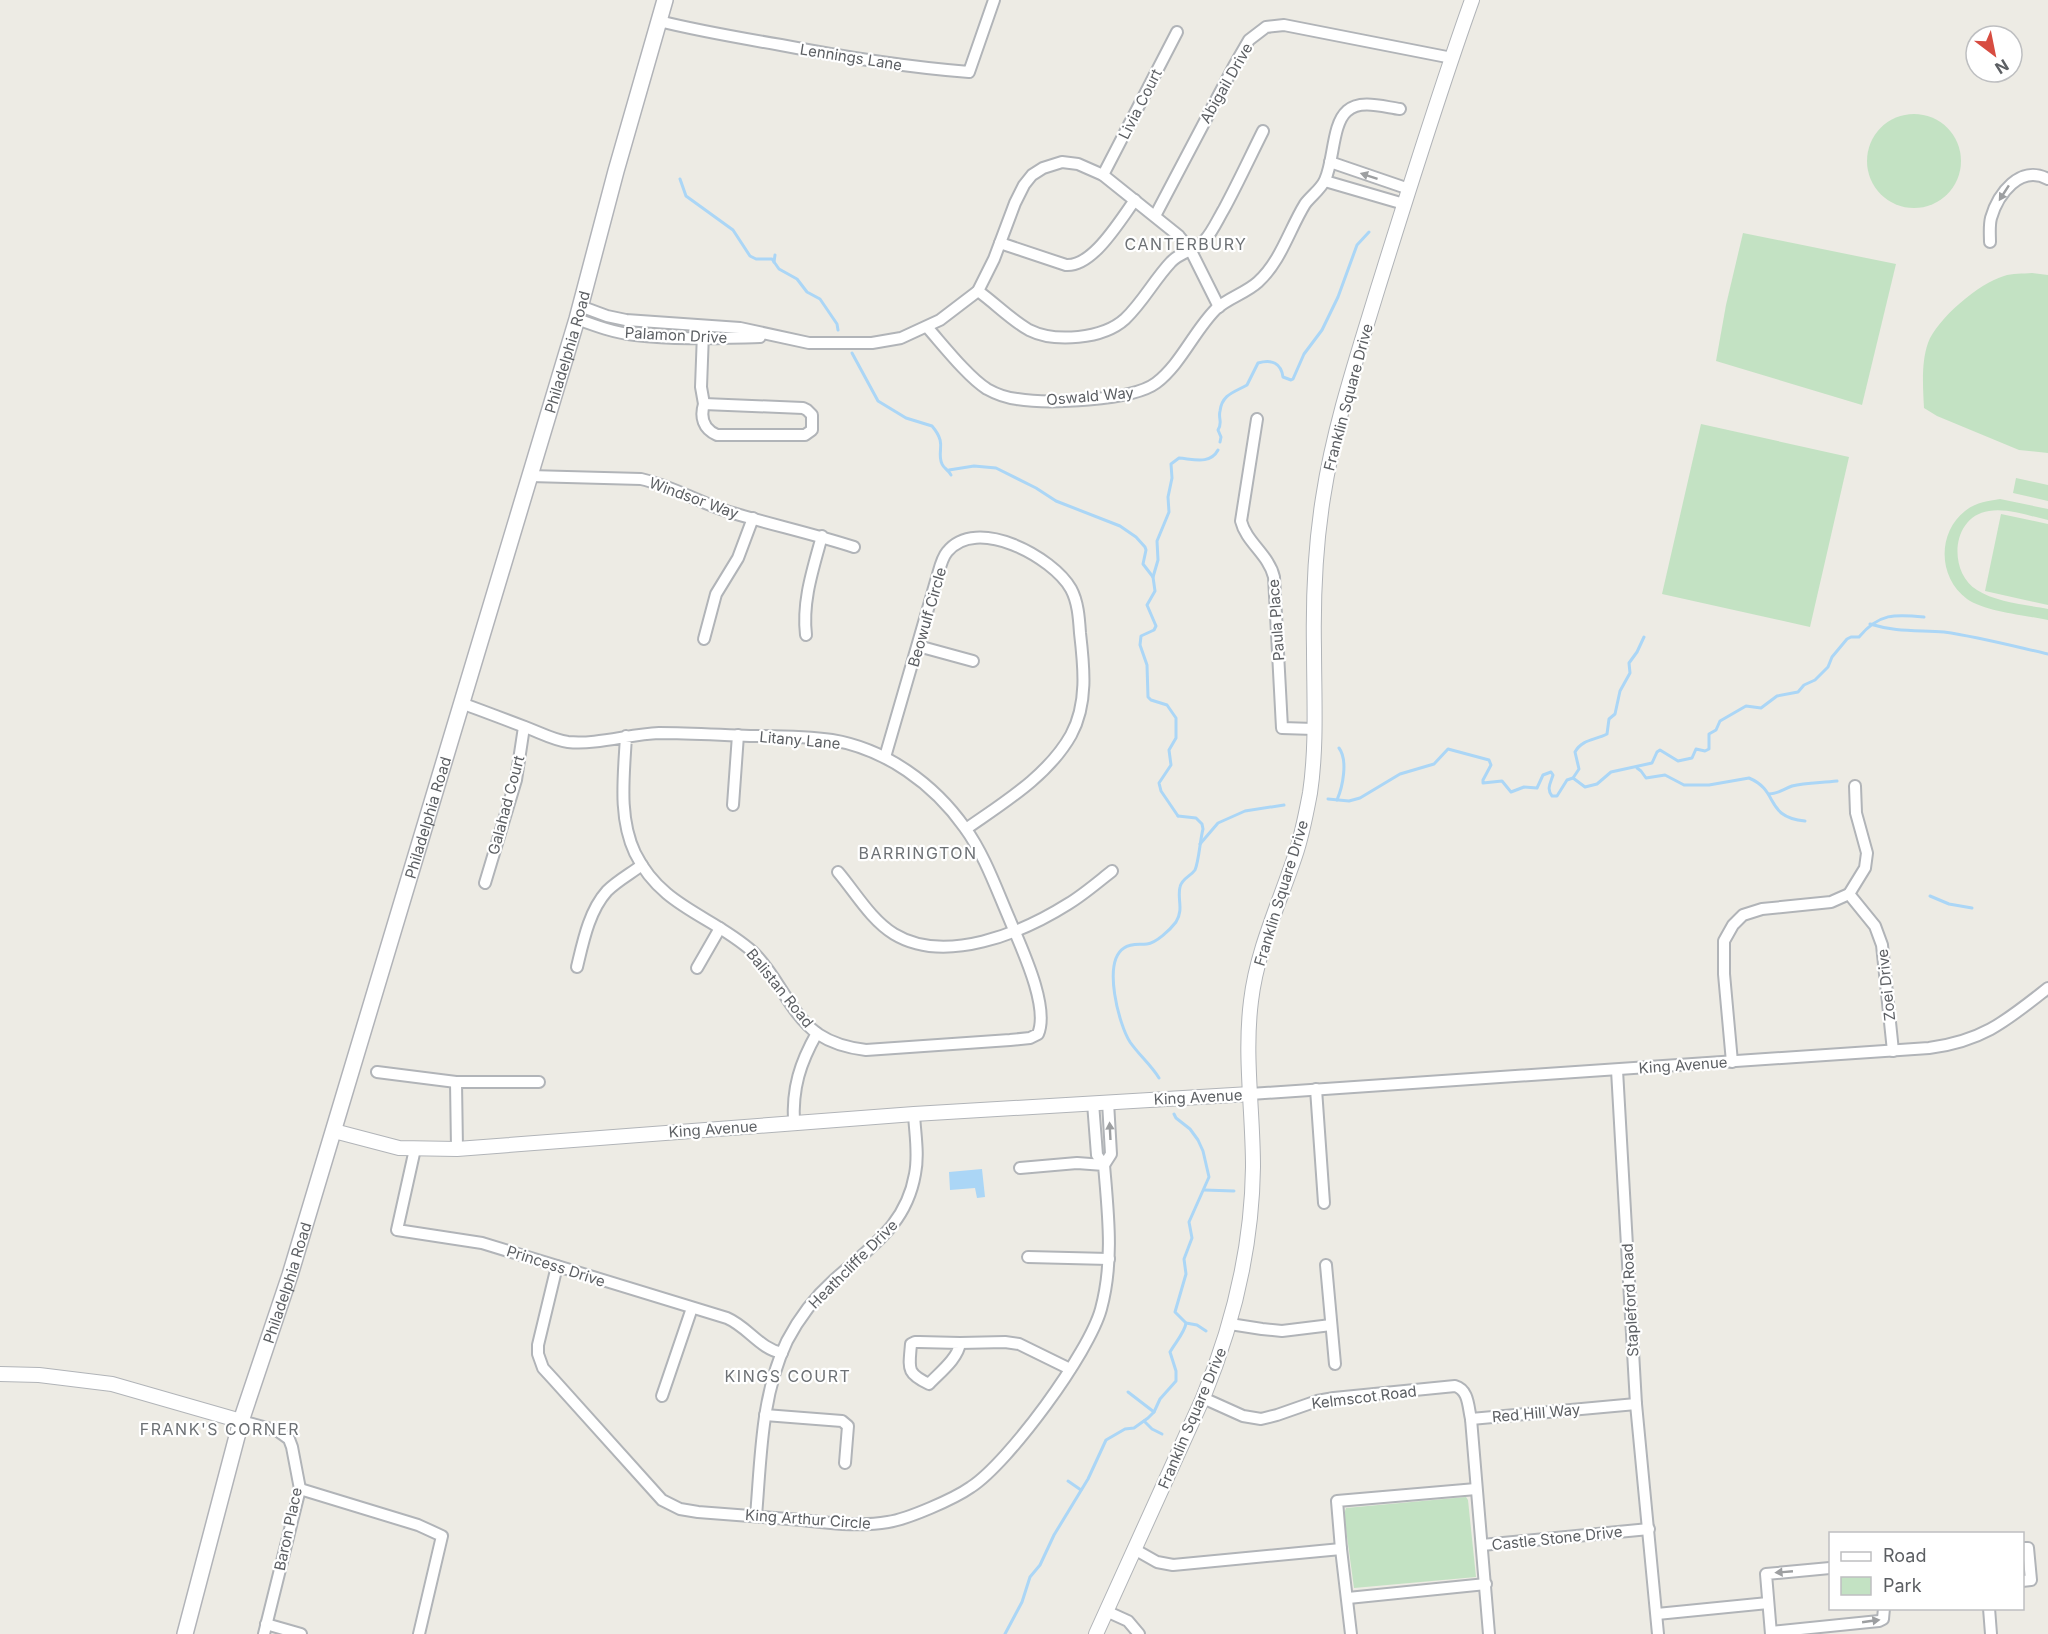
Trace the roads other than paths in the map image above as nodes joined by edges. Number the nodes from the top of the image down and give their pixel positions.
1 (665, 0) edge
2 (994, 0) edge
3 (1472, 0) edge
4 (659, 21) junction
5 (1177, 32) dead end
6 (1452, 58) junction
7 (1400, 109) dead end
8 (1263, 131) dead end
9 (1330, 162) junction
10 (1103, 175) junction
11 (2048, 179) edge
12 (1325, 181) junction
13 (1409, 189) junction
14 (1135, 200) junction
15 (1404, 204) junction
16 (1155, 216) junction
17 (1990, 242) dead end
18 (1000, 243) junction
19 (1191, 251) junction
20 (978, 291) junction
21 (1219, 307) junction
22 (578, 312) junction
23 (703, 326) junction
24 (927, 327) junction
25 (778, 336) junction
26 (702, 339) junction
27 (704, 404) junction
28 (1257, 419) dead end
29 (530, 476) junction
30 (753, 518) junction
31 (822, 536) junction
32 (854, 547) dead end
33 (806, 635) dead end
34 (704, 639) dead end
35 (918, 646) junction
36 (973, 661) dead end
37 (462, 703) junction
38 (524, 727) junction
39 (1314, 729) junction
40 (738, 735) junction
41 (626, 736) junction
42 (885, 757) junction
43 (1855, 786) dead end
44 (733, 805) dead end
45 (966, 829) junction
46 (642, 865) junction
47 (1112, 871) dead end
48 (838, 872) dead end
49 (485, 882) dead end
50 (1849, 894) junction
51 (720, 928) junction
52 (1015, 932) junction
53 (577, 967) dead end
54 (697, 968) dead end
55 (2048, 988) edge
56 (817, 1033) junction
57 (1038, 1034) joint
58 (1893, 1051) junction
59 (1732, 1062) junction
60 (1617, 1070) junction
61 (377, 1072) dead end
62 (456, 1082) junction
63 (539, 1082) dead end
64 (1316, 1089) junction
65 (1250, 1094) junction
66 (1108, 1102) junction
67 (1093, 1103) junction
68 (914, 1114) junction
69 (794, 1123) junction
70 (334, 1131) junction
71 (414, 1149) junction
72 (457, 1149) junction
73 (1104, 1165) junction
74 (1020, 1168) dead end
75 (1324, 1203) dead end
76 (1028, 1257) dead end
77 (1109, 1259) junction
78 (1326, 1265) dead end
79 (557, 1266) junction
80 (692, 1308) junction
81 (1230, 1324) junction
82 (1331, 1324) junction
83 (960, 1342) junction
84 (782, 1353) junction
85 (1335, 1364) dead end
86 (1070, 1369) junction
87 (0, 1374) edge
88 (662, 1396) dead end
89 (1203, 1398) junction
90 (1636, 1404) junction
91 (765, 1415) junction
92 (1471, 1419) junction
93 (241, 1421) junction
94 (845, 1463) dead end
95 (300, 1489) junction
96 (1476, 1489) junction
97 (756, 1516) junction
98 (1649, 1529) junction
99 (1482, 1545) junction
100 (2024, 1548) edge
101 (1134, 1549) junction
102 (1341, 1549) junction
103 (1829, 1568) edge
104 (2024, 1581) edge
105 (1486, 1584) junction
106 (1348, 1598) junction
107 (1768, 1602) junction
108 (1884, 1610) edge
109 (1989, 1610) edge
110 (1106, 1611) junction
111 (1657, 1614) junction
112 (265, 1629) edge
113 (1771, 1633) edge
114 (185, 1634) edge
115 (301, 1634) edge
116 (419, 1634) edge
117 (1096, 1634) edge
118 (1139, 1634) edge
119 (1351, 1634) edge
120 (1489, 1634) edge
121 (1658, 1634) edge
122 (1991, 1634) edge

1 - 4 main road, Philadelphia Road
2 - 4 street, Lennings Lane
3 - 6 street, Franklin Square Drive
4 - 22 main road, Philadelphia Road
5 - 10 street, Livia Court
6 - 13 street, Franklin Square Drive
6 - 16 street, Abigail Drive
7 - 9 street, Oswald Way
8 - 19 street
9 - 12 street, Oswald Way
13 -> 9 street
10 - 14 street
10 - 18 street
11 -> 17 street
12 - 15 street
12 - 21 street, Oswald Way
13 - 15 street, Franklin Square Drive
14 - 16 street
14 - 18 street
15 - 39 street, Franklin Square Drive
16 - 19 street
18 - 20 street
19 - 20 street
19 - 21 street
20 - 24 street, Palamon Drive
21 - 24 street, Oswald Way
22 - 23 street, Palamon Drive
22 - 26 street, Palamon Drive
22 - 29 main road, Philadelphia Road
23 - 25 street, Palamon Drive
23 - 26 street
24 - 25 street, Palamon Drive
25 - 26 street, Palamon Drive
26 - 27 street
27 - 27 street
28 - 39 street, Paula Place
29 - 30 street, Windsor Way
29 - 37 main road, Philadelphia Road
30 - 31 street, Windsor Way
30 - 34 street
31 - 32 street, Windsor Way
31 - 33 street
35 - 36 street
35 - 42 street, Beowulf Circle
35 - 45 street, Beowulf Circle
37 - 38 street, Litany Lane
37 - 70 main road, Philadelphia Road
38 - 41 street, Litany Lane
38 - 49 street, Galahad Court
39 - 65 street, Franklin Square Drive
40 - 41 street, Litany Lane
40 - 42 street, Litany Lane
40 - 44 street
41 - 46 street, Balistan Road
42 - 45 street, Litany Lane
43 - 50 street
45 - 52 street, Litany Lane
46 - 51 street, Balistan Road
46 - 53 street
47 - 52 street
48 - 52 street
50 - 58 street, Zoei Drive
50 - 59 street
51 - 54 street
51 - 56 street, Balistan Road
52 - 57 street, Litany Lane
55 - 58 street, King Avenue
56 - 57 street, Balistan Road
56 - 69 street
58 - 59 street, King Avenue
59 - 60 street, King Avenue
60 - 64 street, King Avenue
60 - 90 street, Stapleford Road
61 - 62 street
62 - 63 street
62 - 72 street
64 - 65 street, King Avenue
64 - 75 street
65 - 66 street, King Avenue
65 - 81 street, Franklin Square Drive
66 - 67 street, King Avenue
73 -> 66 street, King Arthur Circle
67 - 68 street, King Avenue
67 - 73 street, King Arthur Circle
68 - 69 street, King Avenue
68 - 84 street, Heathcliffe Drive
69 - 72 street, King Avenue
70 - 71 street, King Avenue
70 - 93 main road, Philadelphia Road
71 - 72 street, King Avenue
71 - 79 street, Princess Drive
73 - 74 street
73 - 77 street, King Arthur Circle
76 - 77 street
77 - 86 street, King Arthur Circle
78 - 82 street
79 - 80 street, Princess Drive
79 - 97 street, King Arthur Circle
80 - 84 street, Princess Drive
80 - 88 street
81 - 82 street
81 - 89 street, Franklin Square Drive
82 - 85 street
83 - 83 street
83 - 86 street
84 - 91 street, Heathcliffe Drive
86 - 97 street, King Arthur Circle
87 - 93 street
89 - 92 street, Kelmscot Road
89 - 101 street, Franklin Square Drive
90 - 92 street, Red Hill Way
90 - 98 street, Stapleford Road
91 - 94 street
91 - 97 street, Heathcliffe Drive
92 - 96 street, Red Hill Way
93 - 95 street, Baron Place
93 - 114 main road, Philadelphia Road
95 - 112 street, Baron Place
95 - 116 street
96 - 99 street, Red Hill Way
96 - 102 street
98 - 99 street, Castle Stone Drive
98 - 111 street
99 - 105 street, Castle Stone Drive
100 - 104 street
101 - 102 street
101 - 110 street, Franklin Square Drive
102 - 106 street
103 -> 107 street
105 - 106 street
105 - 120 street, Castle Stone Drive
106 - 119 street
107 - 111 street
107 - 113 street
113 -> 108 street
109 - 122 street
110 - 117 street, Franklin Square Drive
110 - 118 street
111 - 121 street
112 - 115 street

